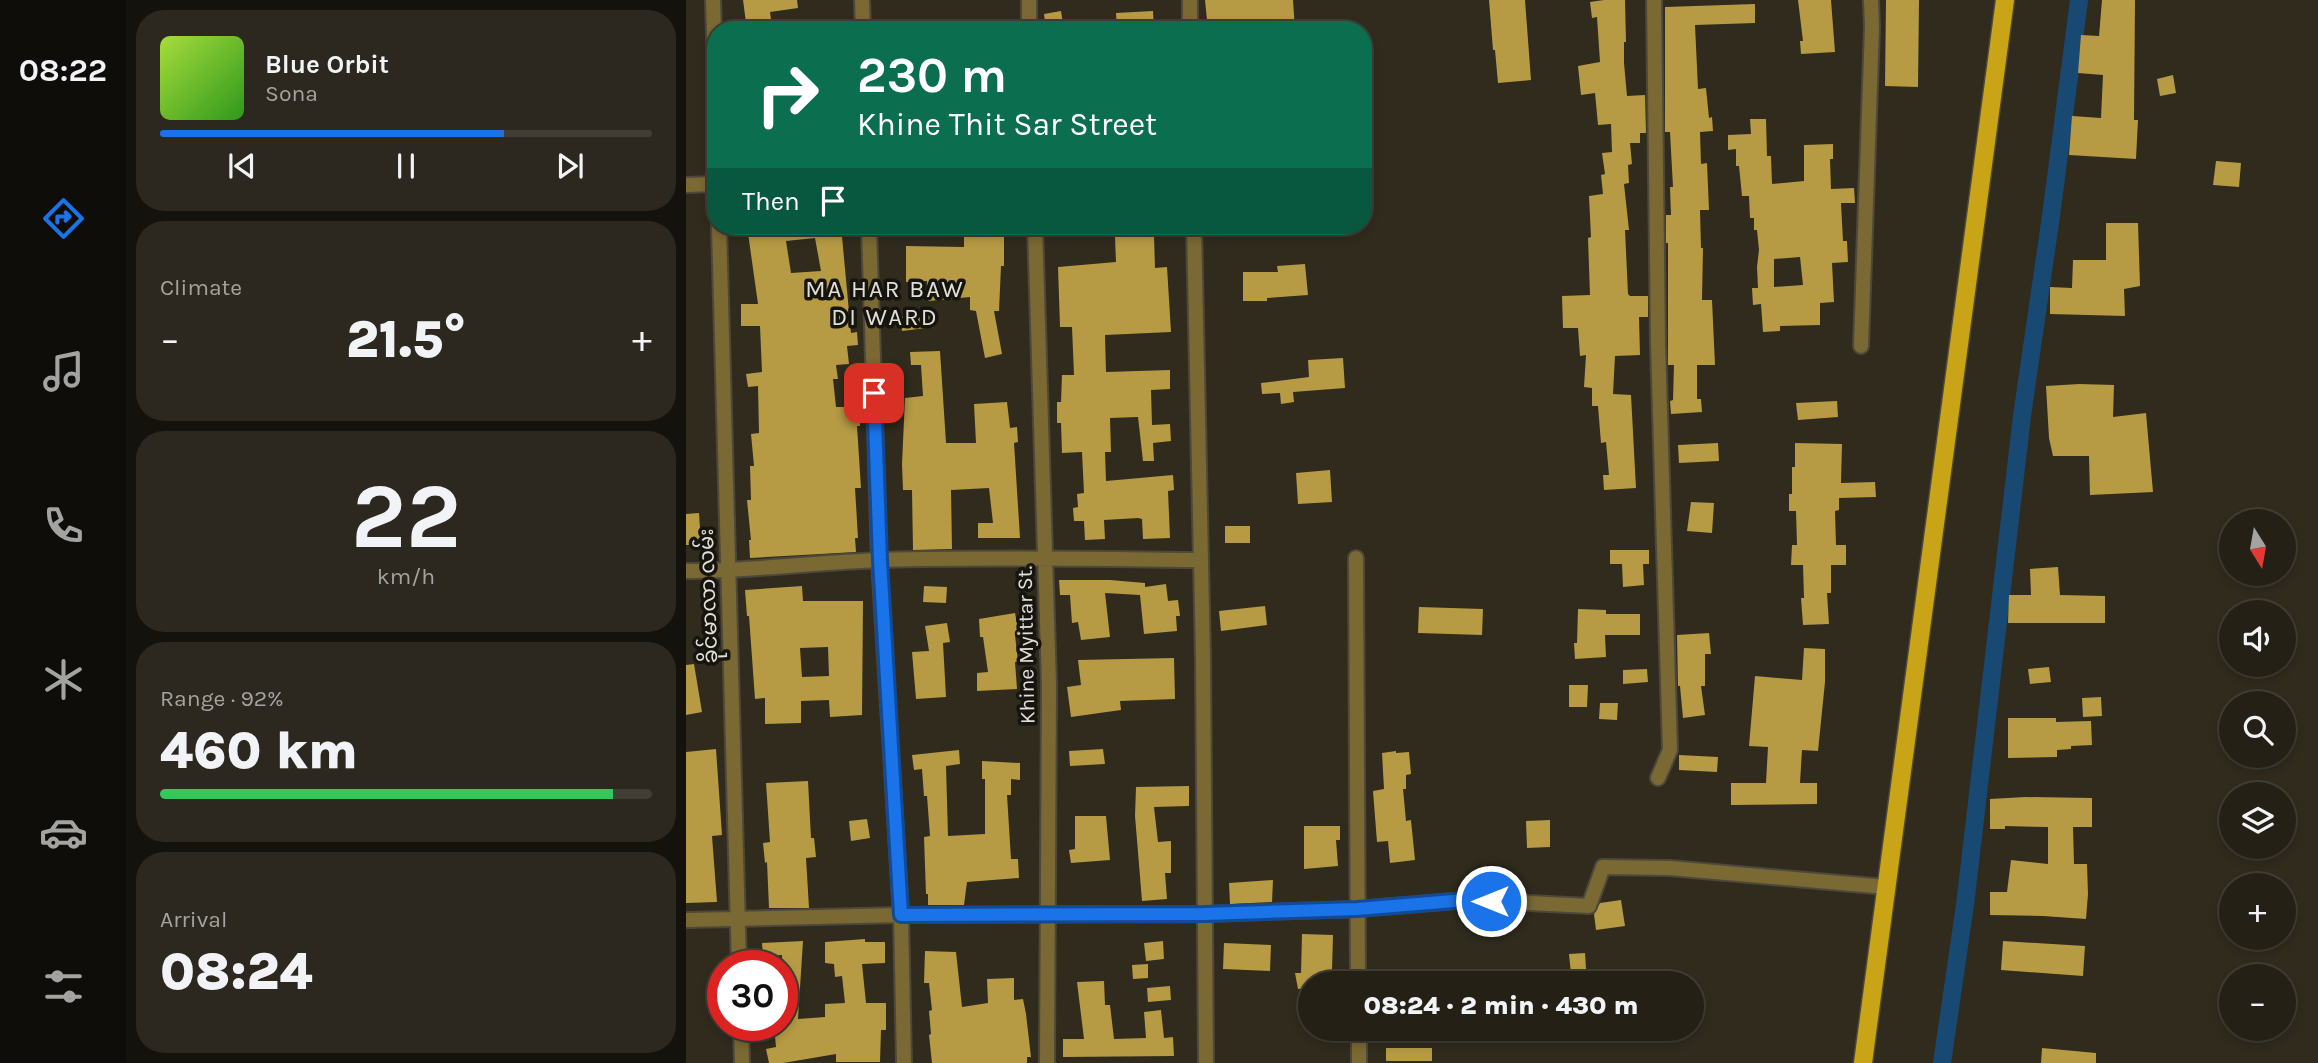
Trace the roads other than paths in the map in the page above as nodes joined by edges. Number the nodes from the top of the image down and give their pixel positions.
1 (713, 0) edge
2 (862, 0) edge
3 (1028, 0) edge
4 (1190, 0) edge
5 (1654, 0) edge
6 (1871, 0) edge
7 (2005, 0) edge
8 (714, 21) edge
9 (863, 21) edge
10 (1029, 21) edge
11 (1190, 21) edge
12 (707, 184) edge
13 (686, 185) edge
14 (719, 235) edge
15 (869, 235) edge
16 (1035, 235) edge
17 (1194, 235) edge
18 (1861, 346) dead end
19 (1046, 558) junction
20 (1356, 558) dead end
21 (880, 560) junction
22 (1201, 560) junction
23 (686, 571) edge
24 (729, 571) junction
25 (1658, 778) dead end
26 (1886, 887) junction
27 (1357, 909) junction
28 (1205, 914) junction
29 (901, 915) junction
30 (1046, 915) junction
31 (686, 920) edge
32 (738, 920) junction
33 (739, 950) edge
34 (1358, 971) edge
35 (741, 1041) edge
36 (1359, 1041) edge
37 (742, 1063) edge
38 (904, 1063) edge
39 (1047, 1063) edge
40 (1206, 1063) edge
41 (1359, 1063) edge
42 (1863, 1063) edge

1 - 8 street
2 - 9 street
3 - 10 street
4 - 11 street
5 - 25 street
6 - 18 street
7 - 26 main road
12 - 13 street
14 - 24 street, ခိုင်မာလာ လမ်း
15 - 21 street
16 - 19 street, Khine Myittar St.
17 - 22 street
19 - 21 street
19 - 22 street
19 - 30 street, Khine Myittar St.
20 - 27 street
21 - 24 street
21 - 29 street
22 - 28 street
23 - 24 street
24 - 32 street, ခိုင်မာလာ လမ်း
26 - 27 street
26 - 42 main road
27 - 28 street
27 - 34 street
28 - 30 street
28 - 40 street
29 - 30 street
29 - 32 street
29 - 38 street
30 - 39 street, Khine Myittar St.
31 - 32 street
32 - 33 street, ခိုင်မာလာ လမ်း
35 - 37 street
36 - 41 street

